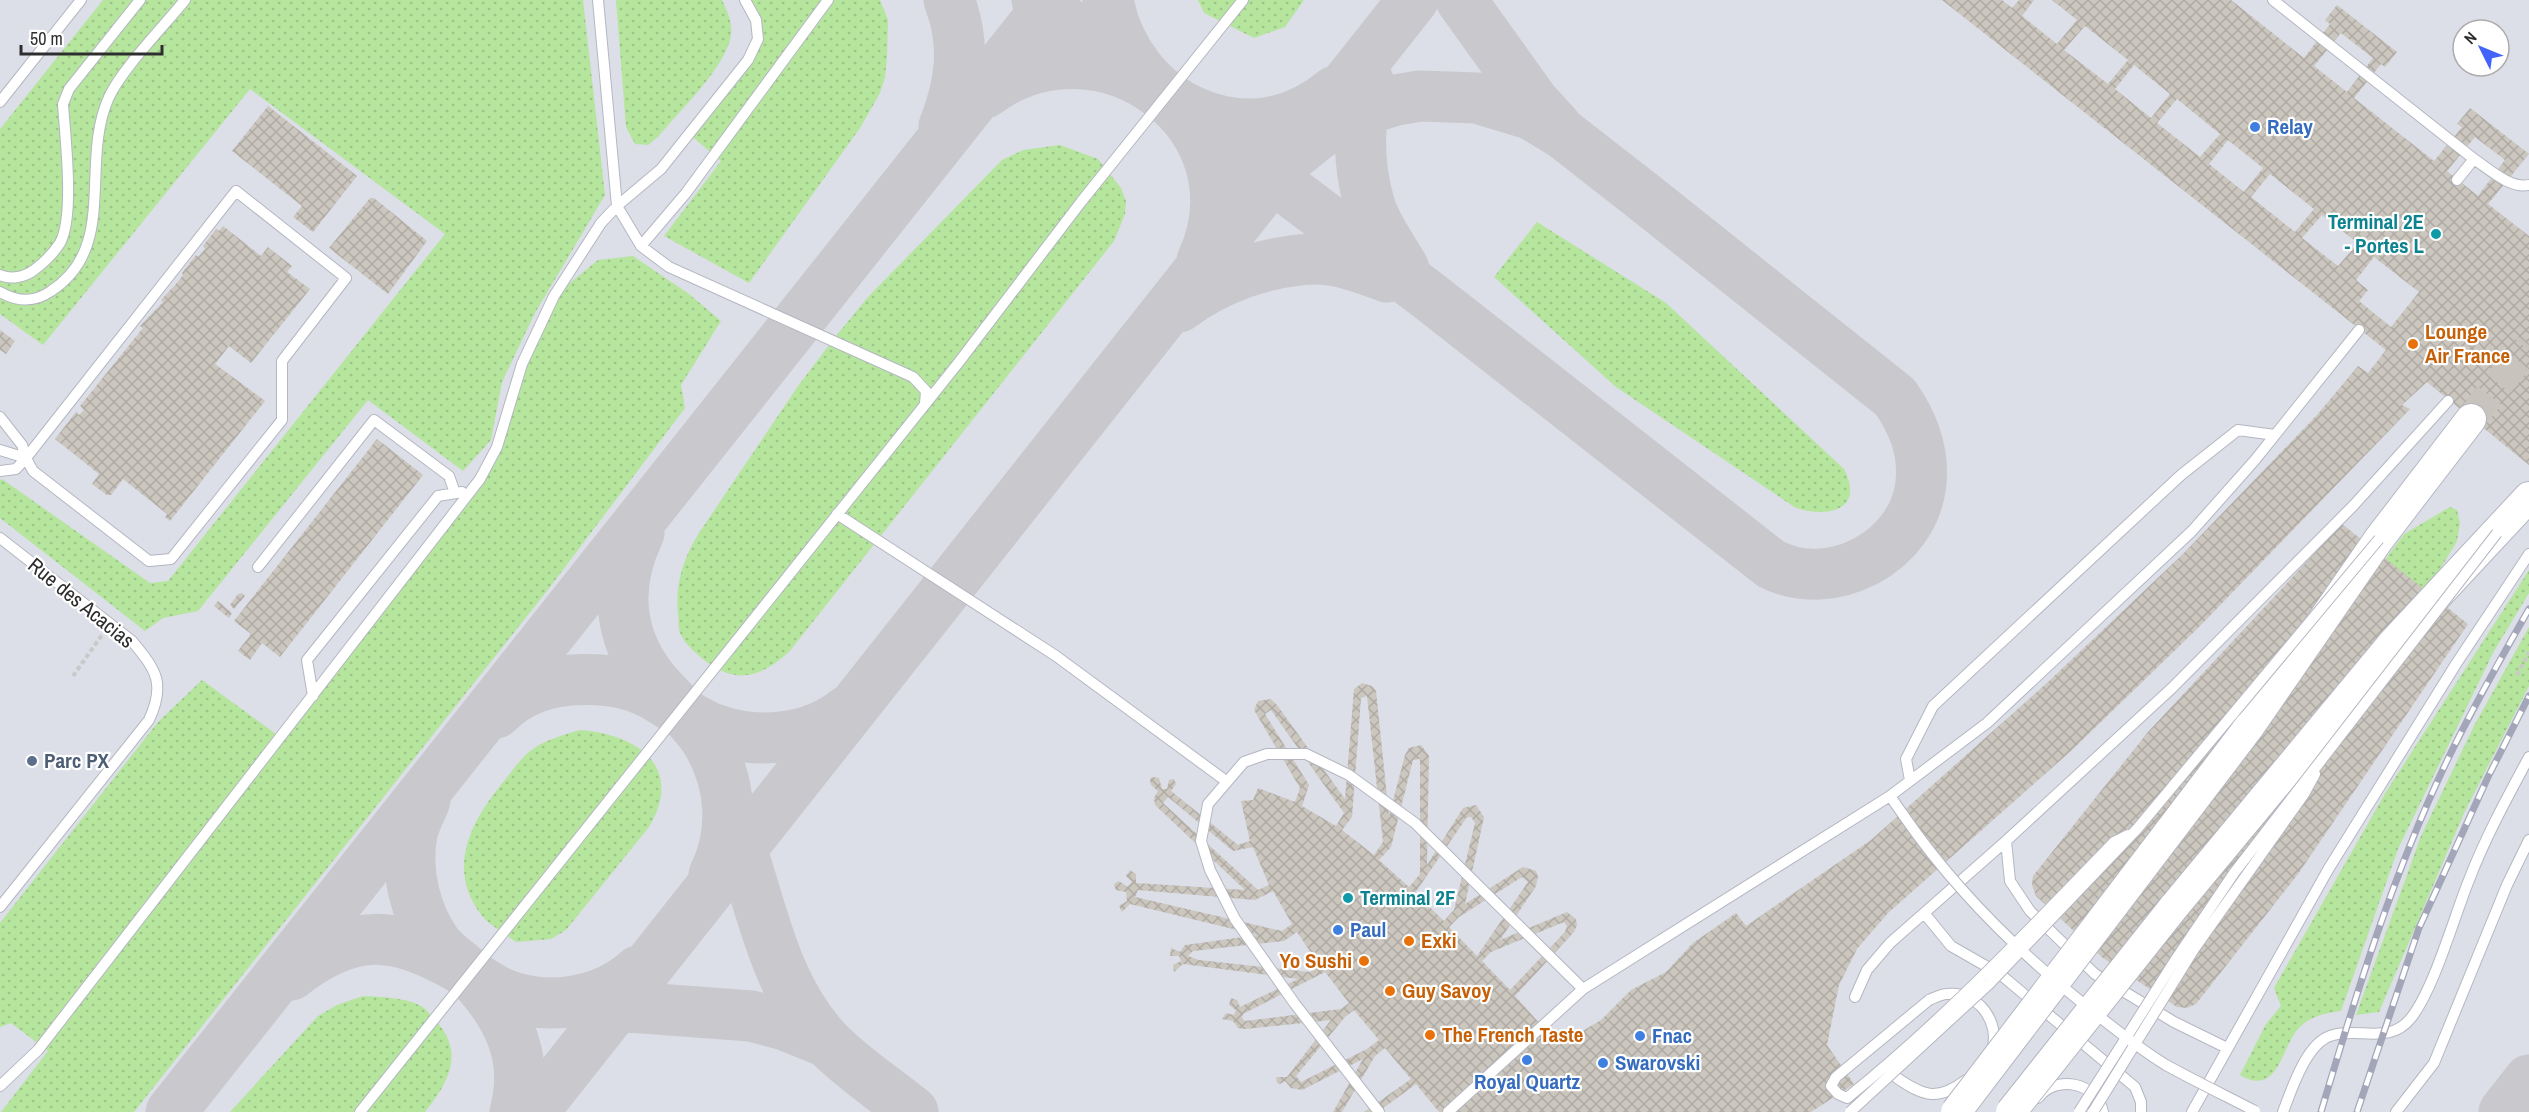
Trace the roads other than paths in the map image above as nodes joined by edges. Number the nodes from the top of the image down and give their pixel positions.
1 (81, 0) edge
2 (140, 0) edge
3 (185, 0) edge
4 (598, 0) edge
5 (745, 0) edge
6 (828, 0) edge
7 (1243, 0) edge
8 (2273, 0) edge
9 (0, 102) edge
10 (2474, 159) junction
11 (2457, 180) dead end
12 (2529, 185) edge
13 (617, 206) junction
14 (641, 246) junction
15 (0, 275) edge
16 (0, 292) edge
17 (2359, 330) dead end
18 (2448, 401) dead end
19 (924, 404) junction
20 (0, 417) edge
21 (2471, 419) tunnel mouth
22 (2275, 435) junction
23 (0, 450) edge
24 (26, 458) junction
25 (0, 471) edge
26 (471, 491) junction
27 (455, 493) junction
28 (2529, 497) edge
29 (837, 514) junction
30 (2497, 533) junction
31 (0, 538) edge
32 (2379, 539) junction
33 (2529, 554) edge
34 (258, 567) dead end
35 (313, 696) junction
36 (2332, 745) junction
37 (2529, 757) edge
38 (1910, 780) junction
39 (1226, 781) junction
40 (1890, 796) junction
41 (2134, 832) junction
42 (2006, 840) junction
43 (2529, 840) edge
44 (0, 907) edge
45 (1924, 913) junction
46 (1582, 989) junction
47 (1855, 997) dead end
48 (2228, 1048) junction
49 (1898, 1078) dead end
50 (0, 1086) edge
51 (2021, 1109) edge
52 (2098, 1109) edge
53 (360, 1112) edge
54 (1379, 1112) edge
55 (1448, 1112) edge
56 (1850, 1112) edge
57 (1956, 1112) edge
58 (2079, 1112) edge
59 (2141, 1112) edge
60 (2192, 1112) edge
61 (2256, 1112) edge
62 (2283, 1112) edge
63 (2396, 1112) edge

1 - 9 lane
2 - 15 lane
3 - 16 lane
4 - 13 lane
5 - 13 lane
6 - 14 lane
7 - 19 lane
8 - 10 lane
10 - 11 lane
10 - 12 lane
13 - 14 lane
13 - 26 lane
14 - 19 lane
17 - 22 lane
18 - 42 lane
19 - 29 lane
20 - 24 lane
21 - 32 main road
22 - 38 lane
22 - 38 lane
23 - 24 lane
24 - 24 lane
24 - 25 lane
26 - 27 lane
26 - 35 lane
27 - 34 lane
27 - 35 lane
28 - 30 main road
29 - 39 lane
29 - 53 lane
30 - 36 lane, bridge
30 - 51 main road, bridge
31 - 44 lane, Rue des Acacias
32 - 41 lane, bridge
32 - 57 main road, bridge
33 - 48 lane
35 - 50 lane
36 - 52 lane, bridge
36 - 58 lane, bridge
37 - 62 lane
38 - 40 lane
39 - 46 lane
39 - 54 lane
40 - 46 lane
40 - 61 lane, bridge
41 - 49 lane, bridge
41 - 56 lane, bridge
42 - 45 lane
42 - 48 lane
43 - 63 lane
45 - 47 lane
45 - 59 lane
46 - 55 lane
48 - 60 lane
51 - 52 lane

